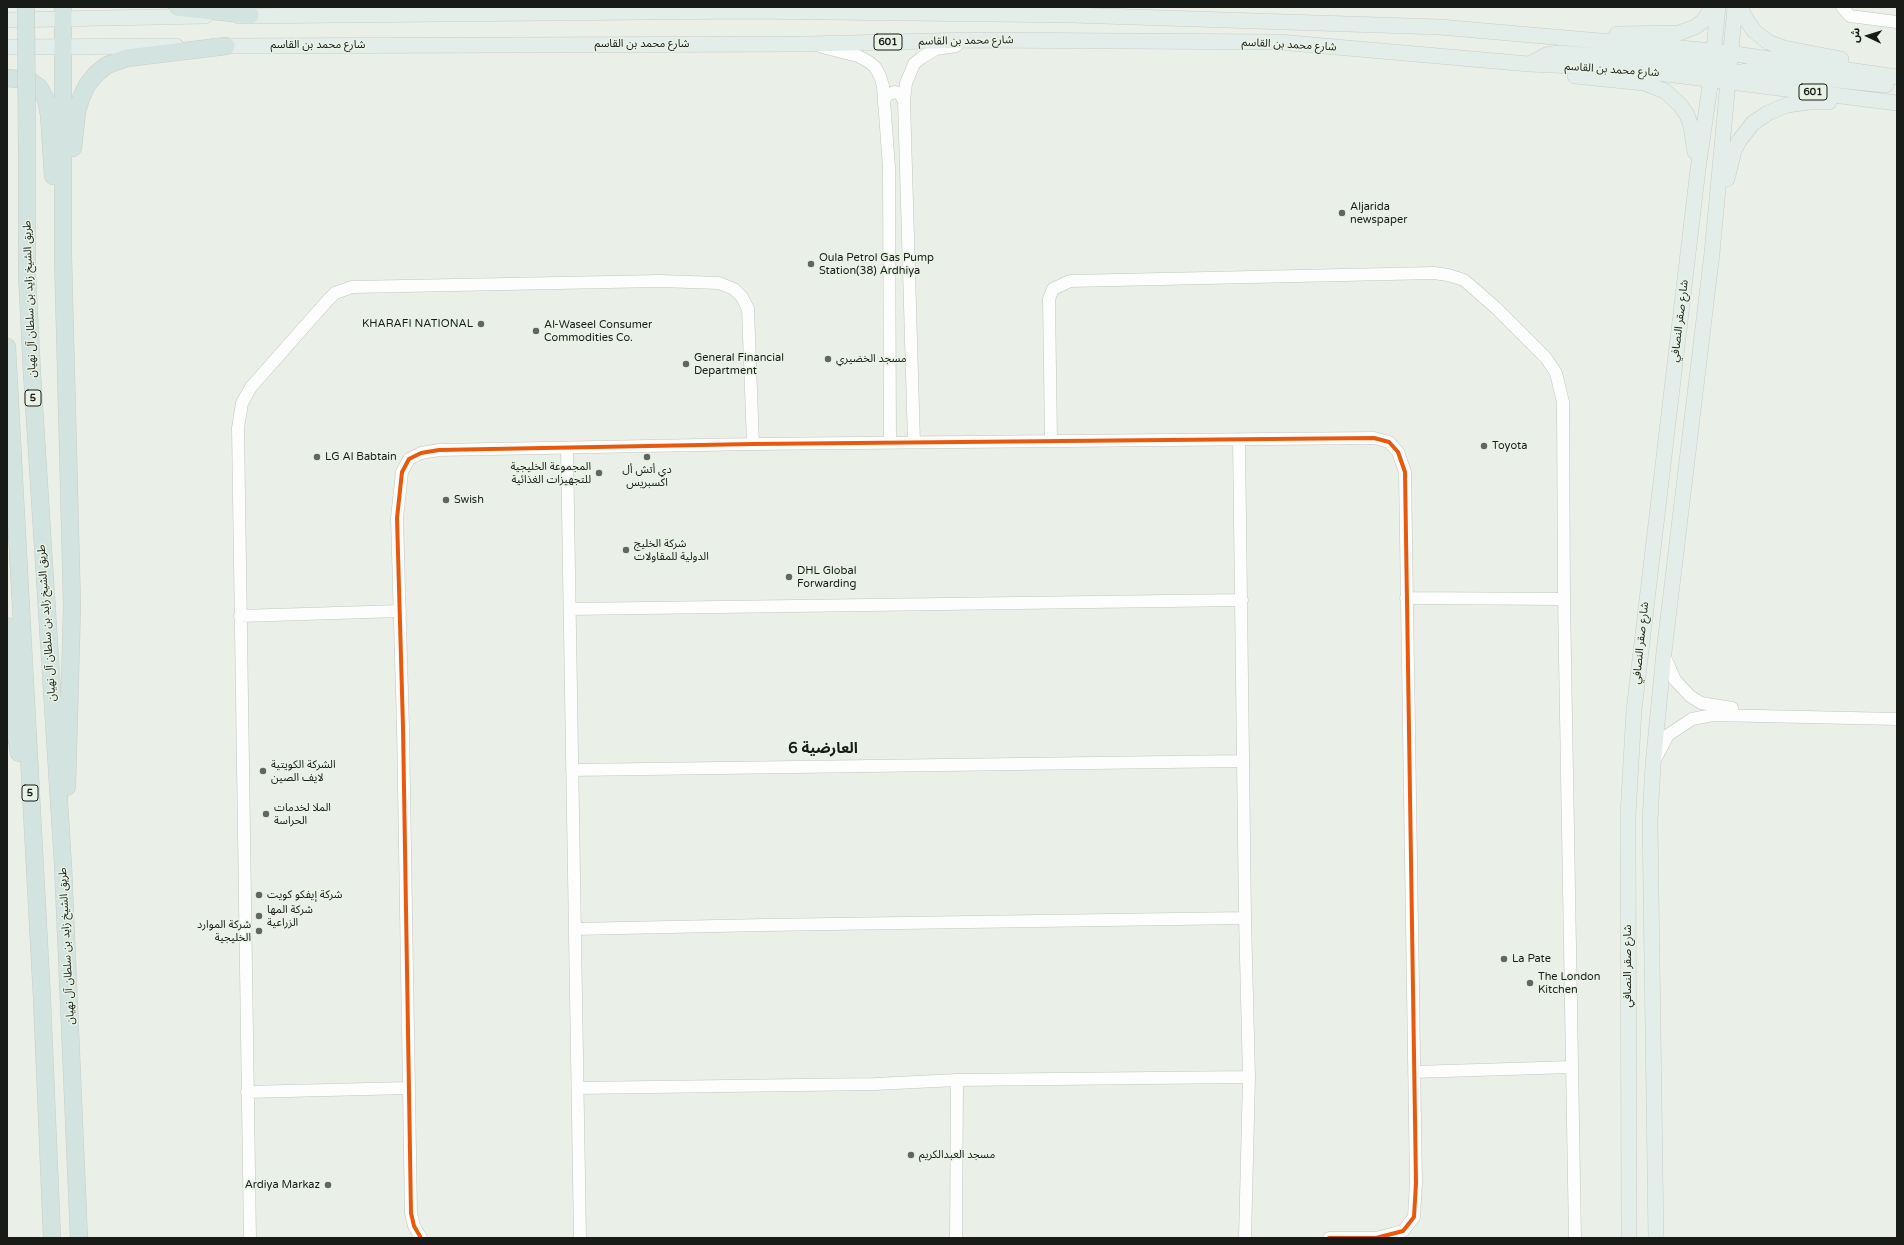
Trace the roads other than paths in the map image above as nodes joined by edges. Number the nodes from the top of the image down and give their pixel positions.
1 (26, 7) edge
2 (178, 7) edge
3 (668, 7) edge
4 (1033, 7) edge
5 (1714, 7) edge
6 (1718, 7) edge
7 (1735, 7) edge
8 (1741, 7) edge
9 (1842, 7) edge
10 (634, 12) junction
11 (63, 13) edge
12 (250, 15) junction
13 (1072, 15) junction
14 (7, 20) edge
15 (1897, 22) edge
16 (1440, 27) junction
17 (1545, 35) junction
18 (1168, 40) junction
19 (1279, 42) junction
20 (807, 44) junction
21 (63, 46) junction
22 (226, 46) junction
23 (7, 47) edge
24 (1731, 54) junction
25 (1529, 64) junction
26 (1712, 65) junction
27 (1881, 74) junction
28 (1729, 77) junction
29 (1897, 77) edge
30 (7, 78) edge
31 (1897, 86) edge
32 (904, 101) junction
33 (884, 104) junction
34 (1897, 104) edge
35 (1897, 107) edge
36 (1698, 169) junction
37 (1712, 253) junction
38 (64, 255) junction
39 (7, 347) edge
40 (1238, 440) junction
41 (1051, 441) junction
42 (890, 442) junction
43 (914, 442) junction
44 (753, 444) junction
45 (567, 448) junction
46 (1406, 598) junction
47 (1564, 599) junction
48 (1242, 600) junction
49 (570, 609) junction
50 (400, 611) junction
51 (240, 616) junction
52 (7, 626) edge
53 (1664, 652) junction
54 (1897, 712) edge
55 (7, 716) edge
56 (1897, 719) edge
57 (16, 739) junction
58 (1242, 761) junction
59 (1653, 765) junction
60 (572, 770) junction
61 (29, 781) junction
62 (63, 865) junction
63 (1245, 918) junction
64 (575, 929) junction
65 (1572, 1067) junction
66 (1414, 1072) junction
67 (1249, 1077) junction
68 (957, 1080) junction
69 (408, 1088) junction
70 (578, 1088) junction
71 (247, 1092) junction
72 (52, 1238) edge
73 (79, 1238) edge
74 (250, 1238) edge
75 (421, 1238) edge
76 (580, 1238) edge
77 (956, 1238) edge
78 (1246, 1238) edge
79 (1329, 1238) edge
80 (1575, 1238) edge
81 (1629, 1238) edge
82 (1656, 1238) edge

1 - 62 highway, طريق الشيخ زايد بن سلطان آل نهيان / 5, bridge
2 - 12 highway
3 - 10 street
4 - 13 street
5 - 17 main road
6 - 26 main road, شارع صقر النصافي
7 - 24 main road
8 - 27 main road
9 - 15 street
10 - 12 main road, شارع محمد بن القاسم / 601
10 - 13 main road, شارع محمد بن القاسم / 601
11 - 12 main road, شارع محمد بن القاسم / 601
11 - 14 main road, شارع محمد بن القاسم / 601
11 - 21 highway
13 - 16 main road, شارع محمد بن القاسم / 601
16 - 17 main road, شارع محمد بن القاسم / 601
16 - 19 main road
17 - 26 main road, شارع محمد بن القاسم / 601
18 - 19 main road, شارع محمد بن القاسم / 601
18 - 20 main road, شارع محمد بن القاسم / 601
18 - 32 street
19 - 25 main road, شارع محمد بن القاسم / 601
20 - 22 main road, شارع محمد بن القاسم / 601
20 - 33 street
21 - 22 main road, شارع محمد بن القاسم / 601
21 - 23 main road, شارع محمد بن القاسم / 601
21 - 38 highway
22 - 38 highway
24 - 26 main road, شارع محمد بن القاسم / 601
24 - 27 main road, شارع محمد بن القاسم / 601
24 - 28 main road
25 - 26 main road, شارع محمد بن القاسم / 601
25 - 36 main road
26 - 28 main road, شارع محمد بن القاسم / 601
26 - 36 main road, شارع صقر النصافي
27 - 29 main road, شارع محمد بن القاسم / 601
28 - 31 main road
28 - 34 main road, شارع محمد بن القاسم / 601
28 - 37 main road
30 - 38 highway
32 - 33 street
32 - 43 street
33 - 42 street
35 - 37 main road
36 - 81 main road, شارع صقر النصافي
37 - 53 main road
38 - 62 highway
39 - 61 highway, 5
40 - 41 street
40 - 46 street
40 - 48 street
41 - 43 street
41 - 47 street
42 - 43 street
42 - 44 street
44 - 45 street
44 - 51 street
45 - 49 street
45 - 50 street
46 - 47 street
46 - 66 street
47 - 65 street
48 - 49 street
48 - 58 street
49 - 60 street
50 - 51 street
50 - 69 street
51 - 71 street
52 - 57 highway
53 - 54 street
53 - 59 main road
55 - 57 highway
56 - 59 street
57 - 61 highway
58 - 60 street
58 - 63 street
59 - 82 main road
60 - 64 street
61 - 72 highway, 5
62 - 73 highway, طريق الشيخ زايد بن سلطان آل نهيان / 5
63 - 64 street
63 - 67 street
64 - 70 street
65 - 66 street
65 - 80 street
66 - 79 street
67 - 68 street
67 - 78 street
68 - 70 street
68 - 77 street
69 - 71 street
69 - 75 street
70 - 76 street
71 - 74 street

